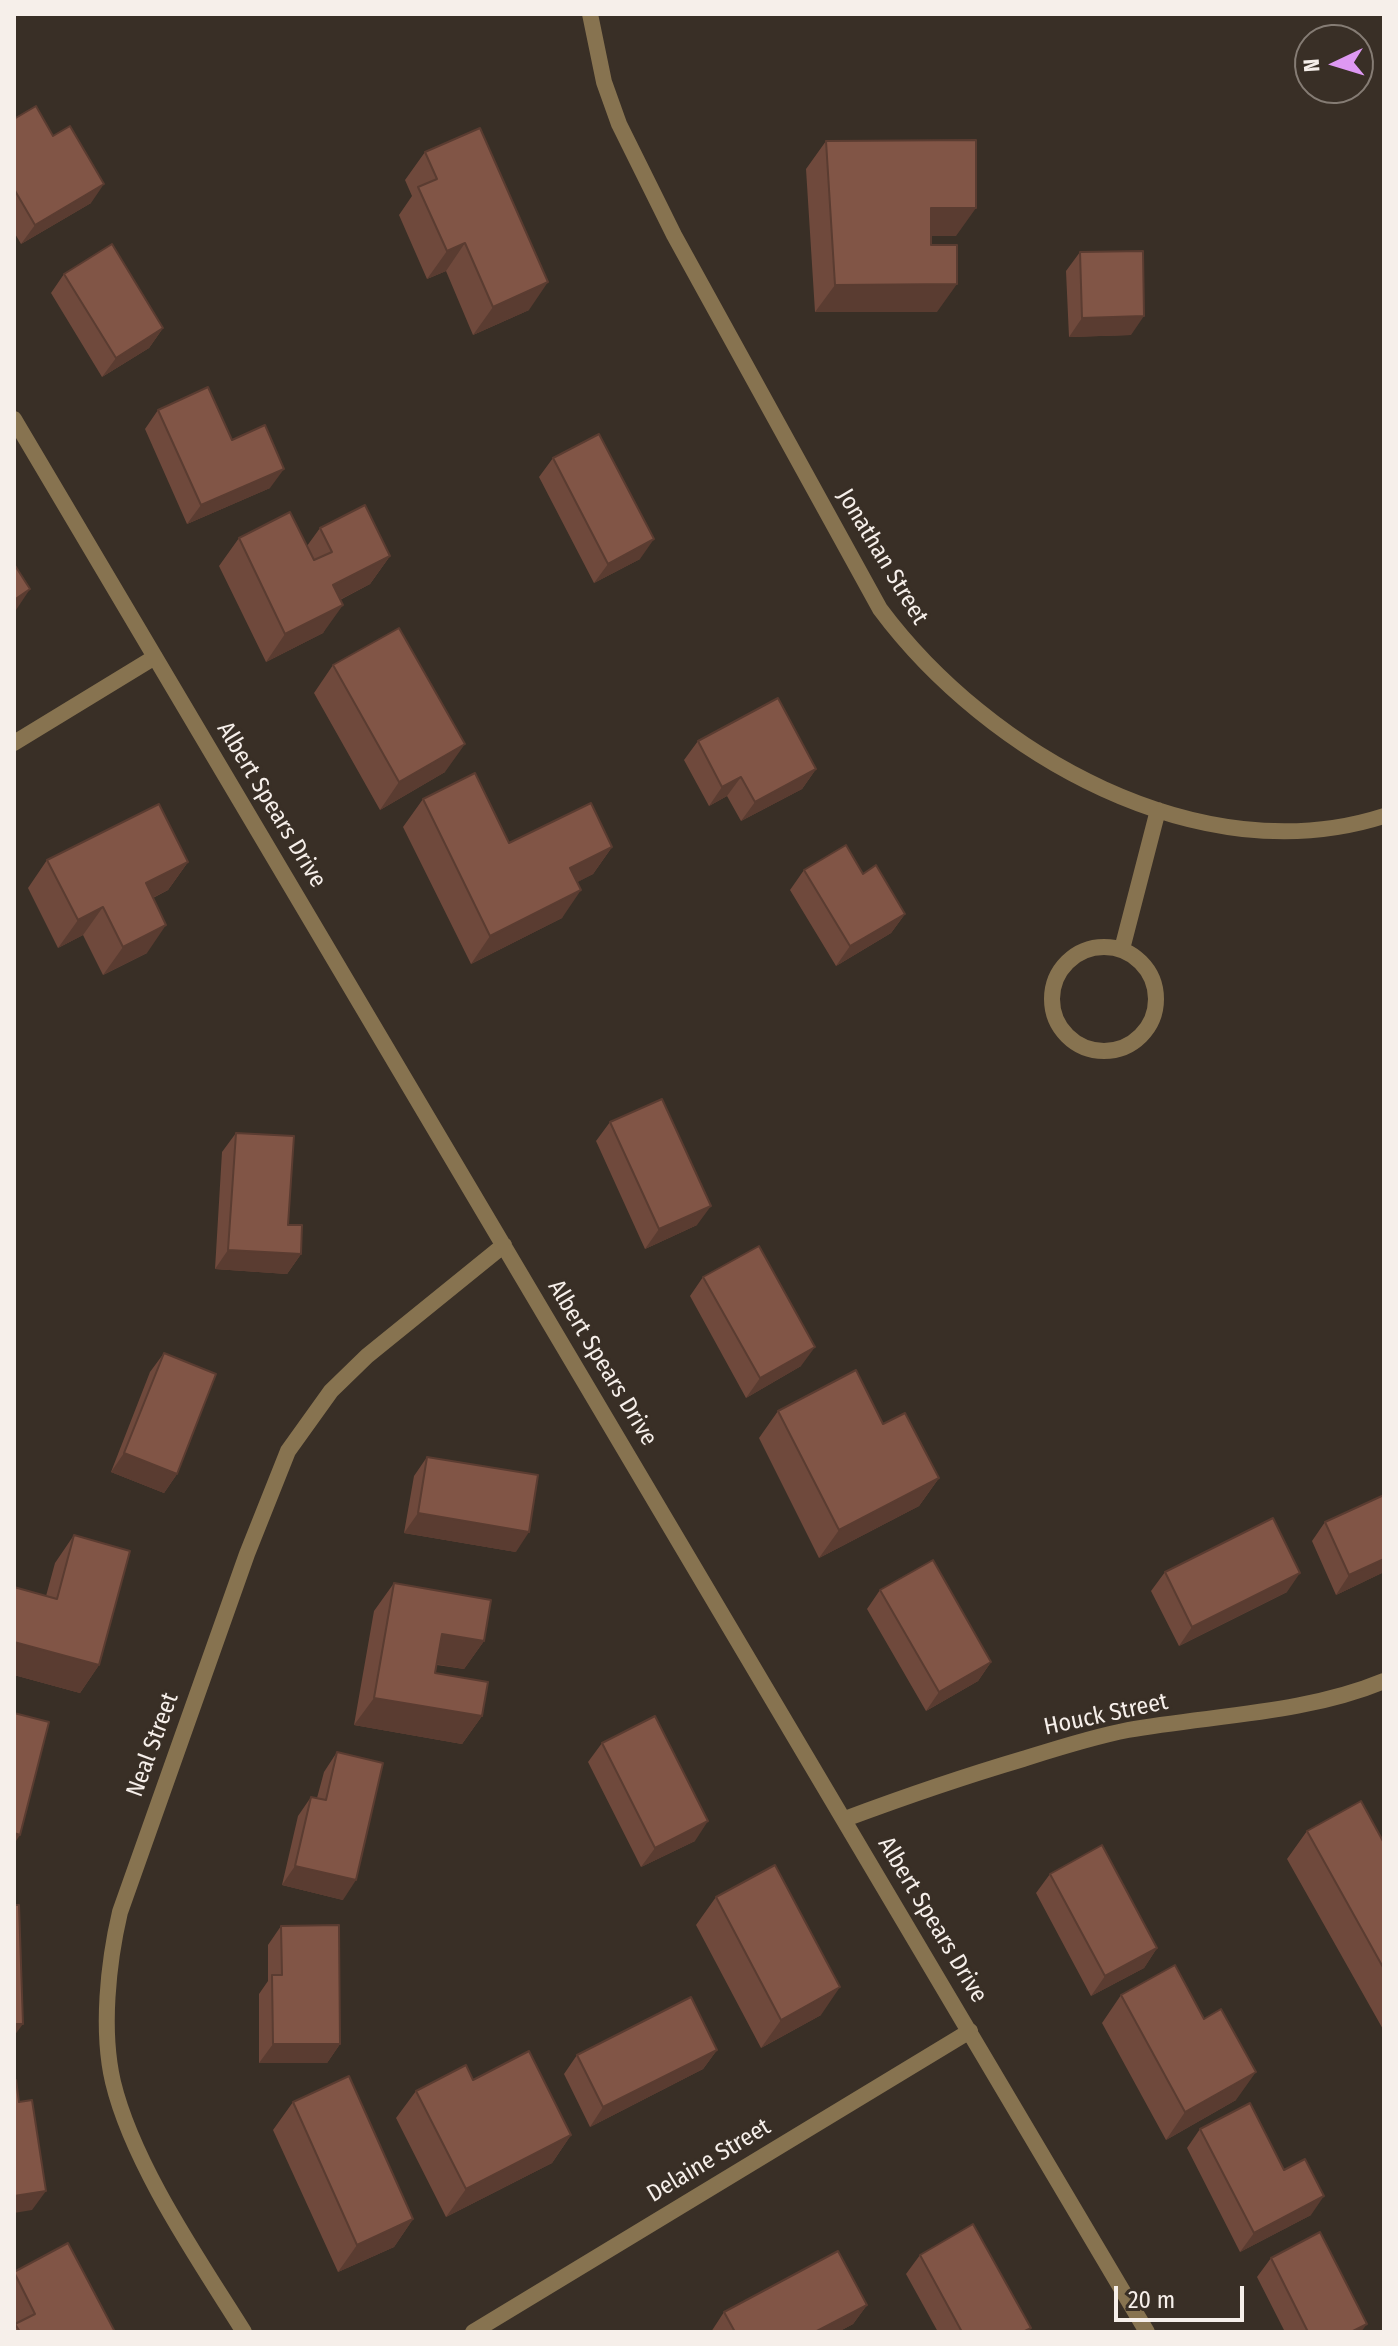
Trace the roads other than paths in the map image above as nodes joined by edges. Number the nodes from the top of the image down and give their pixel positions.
1 (590, 14) edge
2 (14, 419) edge
3 (155, 657) junction
4 (14, 743) edge
5 (1158, 810) junction
6 (1384, 816) edge
7 (1122, 949) junction
8 (504, 1245) junction
9 (1384, 1681) edge
10 (845, 1819) junction
11 (970, 2031) junction
12 (244, 2332) edge
13 (473, 2332) edge
14 (1147, 2332) edge

1 - 5 street, Jonathan Street
2 - 3 street, Albert Spears Drive
3 - 4 street
3 - 8 street, Albert Spears Drive
5 - 6 street, Jonathan Street
5 - 7 street
7 - 7 street
8 - 10 street, Albert Spears Drive
8 - 12 street, Neal Street
9 - 10 street, Houck Street
10 - 11 street, Albert Spears Drive
11 - 13 street, Delaine Street
11 - 14 street, Albert Spears Drive

